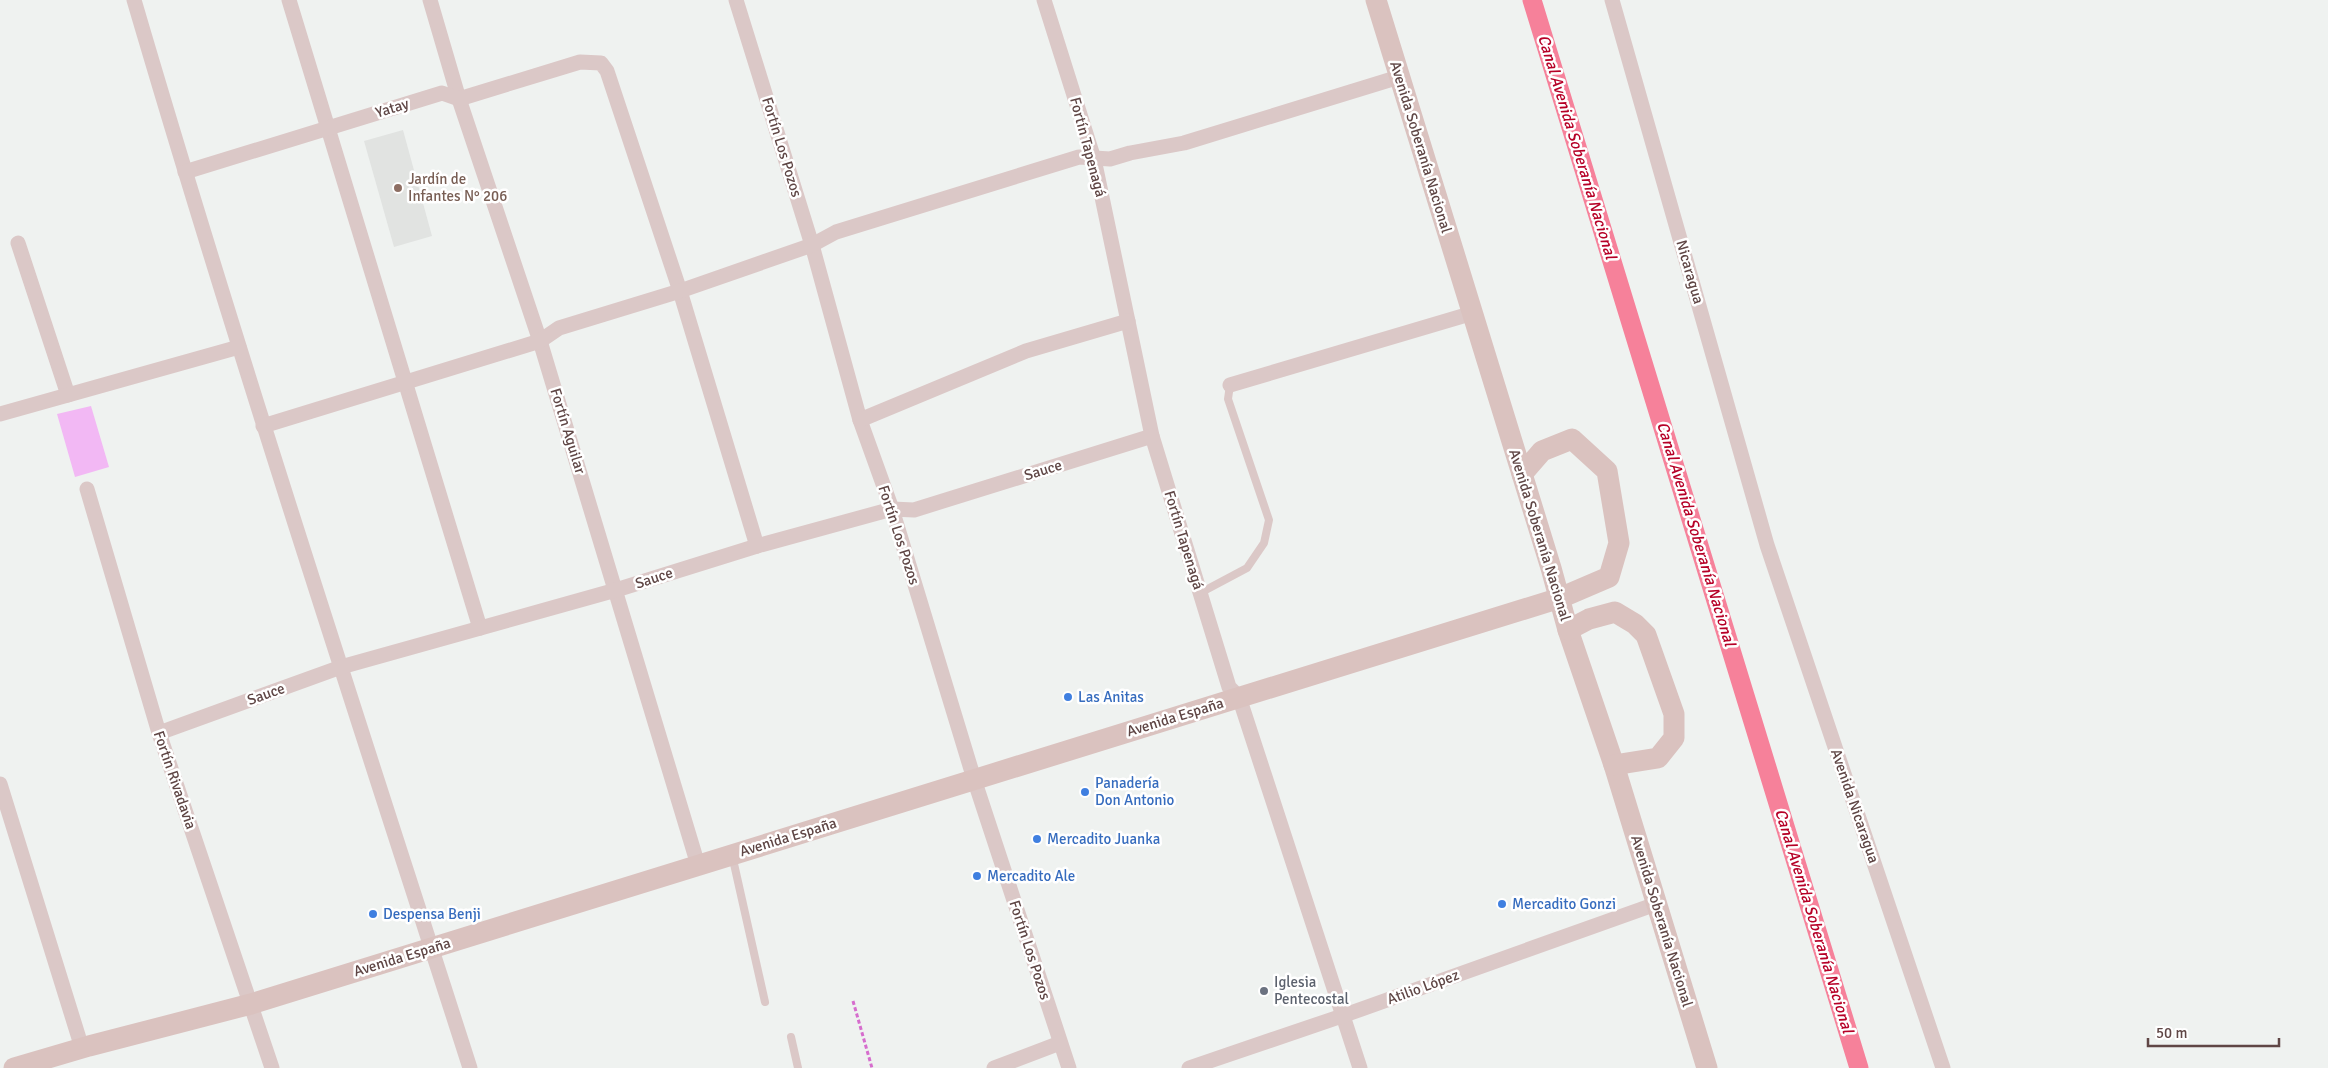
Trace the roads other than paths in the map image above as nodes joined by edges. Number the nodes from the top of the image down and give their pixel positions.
1 (134, 0) edge
2 (289, 0) edge
3 (430, 0) edge
4 (736, 0) edge
5 (1044, 0) edge
6 (1376, 0) edge
7 (1612, 0) edge
8 (1400, 76) junction
9 (459, 99) junction
10 (328, 128) junction
11 (1094, 159) junction
12 (185, 172) junction
13 (18, 243) dead end
14 (812, 245) junction
15 (680, 291) junction
16 (1472, 313) junction
17 (1128, 321) junction
18 (540, 341) junction
19 (239, 347) junction
20 (404, 381) junction
21 (1230, 385) joint
22 (68, 395) junction
23 (0, 414) edge
24 (860, 420) junction
25 (263, 426) junction
26 (1152, 436) junction
27 (1522, 474) junction
28 (87, 489) dead end
29 (892, 509) junction
30 (1767, 545) joint
31 (757, 546) junction
32 (616, 590) junction
33 (1200, 593) junction
34 (1560, 598) junction
35 (480, 628) junction
36 (1568, 630) junction
37 (341, 667) junction
38 (1239, 697) junction
39 (159, 733) junction
40 (1614, 765) junction
41 (974, 779) junction
42 (0, 784) edge
43 (732, 854) junction
44 (698, 865) junction
45 (1656, 904) junction
46 (431, 948) junction
47 (765, 1002) dead end
48 (251, 1004) junction
49 (1342, 1016) junction
50 (791, 1036) dead end
51 (1060, 1042) junction
52 (82, 1048) junction
53 (14, 1068) edge
54 (272, 1068) edge
55 (470, 1068) edge
56 (798, 1068) edge
57 (994, 1068) edge
58 (1069, 1068) edge
59 (1189, 1068) edge
60 (1360, 1068) edge
61 (1708, 1068) edge
62 (1942, 1068) edge

1 - 12 street
2 - 10 street
3 - 9 street, Fortín Aguilar
4 - 14 street, Fortín Los Pozos
5 - 11 street, Fortín Tapenagá
6 - 8 main road, Avenida Soberanía Nacional
7 - 30 street, Nicaragua
8 - 11 street
8 - 16 main road, Avenida Soberanía Nacional
9 - 10 street, Yatay
9 - 15 street, Yatay
9 - 18 street, Fortín Aguilar
10 - 12 street, Yatay
10 - 20 street
11 - 14 street
11 - 17 street, Fortín Tapenagá
12 - 19 street
13 - 22 street
14 - 15 street
14 - 24 street, Fortín Los Pozos
15 - 18 street
15 - 31 street
16 - 21 street
16 - 27 main road, Avenida Soberanía Nacional
17 - 24 street
17 - 26 street, Fortín Tapenagá
18 - 20 street
18 - 32 street, Fortín Aguilar
19 - 22 street
19 - 25 street
20 - 25 street
20 - 35 street
21 - 33 lane
22 - 23 street
24 - 29 street, Fortín Los Pozos
25 - 37 street
26 - 29 street, Sauce
26 - 33 street, Fortín Tapenagá
27 - 34 main road, Avenida Soberanía Nacional
27 - 34 main road, Avenida España
28 - 39 street, Fortín Rivadavia
29 - 31 street, Sauce
29 - 41 street, Fortín Los Pozos
30 - 62 street, Avenida Nicaragua
31 - 32 street, Sauce
32 - 35 street, Sauce
32 - 44 street, Fortín Aguilar
33 - 38 street, Fortín Tapenagá
34 - 36 main road, Avenida Soberanía Nacional
34 - 38 main road, Avenida España
35 - 37 street, Sauce
36 - 40 main road, Avenida Soberanía Nacional
36 - 40 main road
37 - 39 street, Sauce
37 - 46 street
38 - 41 main road, Avenida España
38 - 49 street, Fortín Tapenagá
39 - 48 street, Fortín Rivadavia
40 - 45 main road, Avenida Soberanía Nacional
41 - 43 main road, Avenida España
41 - 51 street, Fortín Los Pozos
42 - 52 street
43 - 44 main road, Avenida España
43 - 47 lane
44 - 46 main road, Avenida España
45 - 49 street, Atilio López
45 - 61 main road, Avenida Soberanía Nacional
46 - 48 main road, Avenida España
46 - 55 street
48 - 52 main road, Avenida España
48 - 54 street, Fortín Rivadavia
49 - 59 street, Atilio López
49 - 60 street, Fortín Tapenagá
50 - 56 lane
51 - 57 street
51 - 58 street, Fortín Los Pozos
52 - 53 main road, Avenida España

